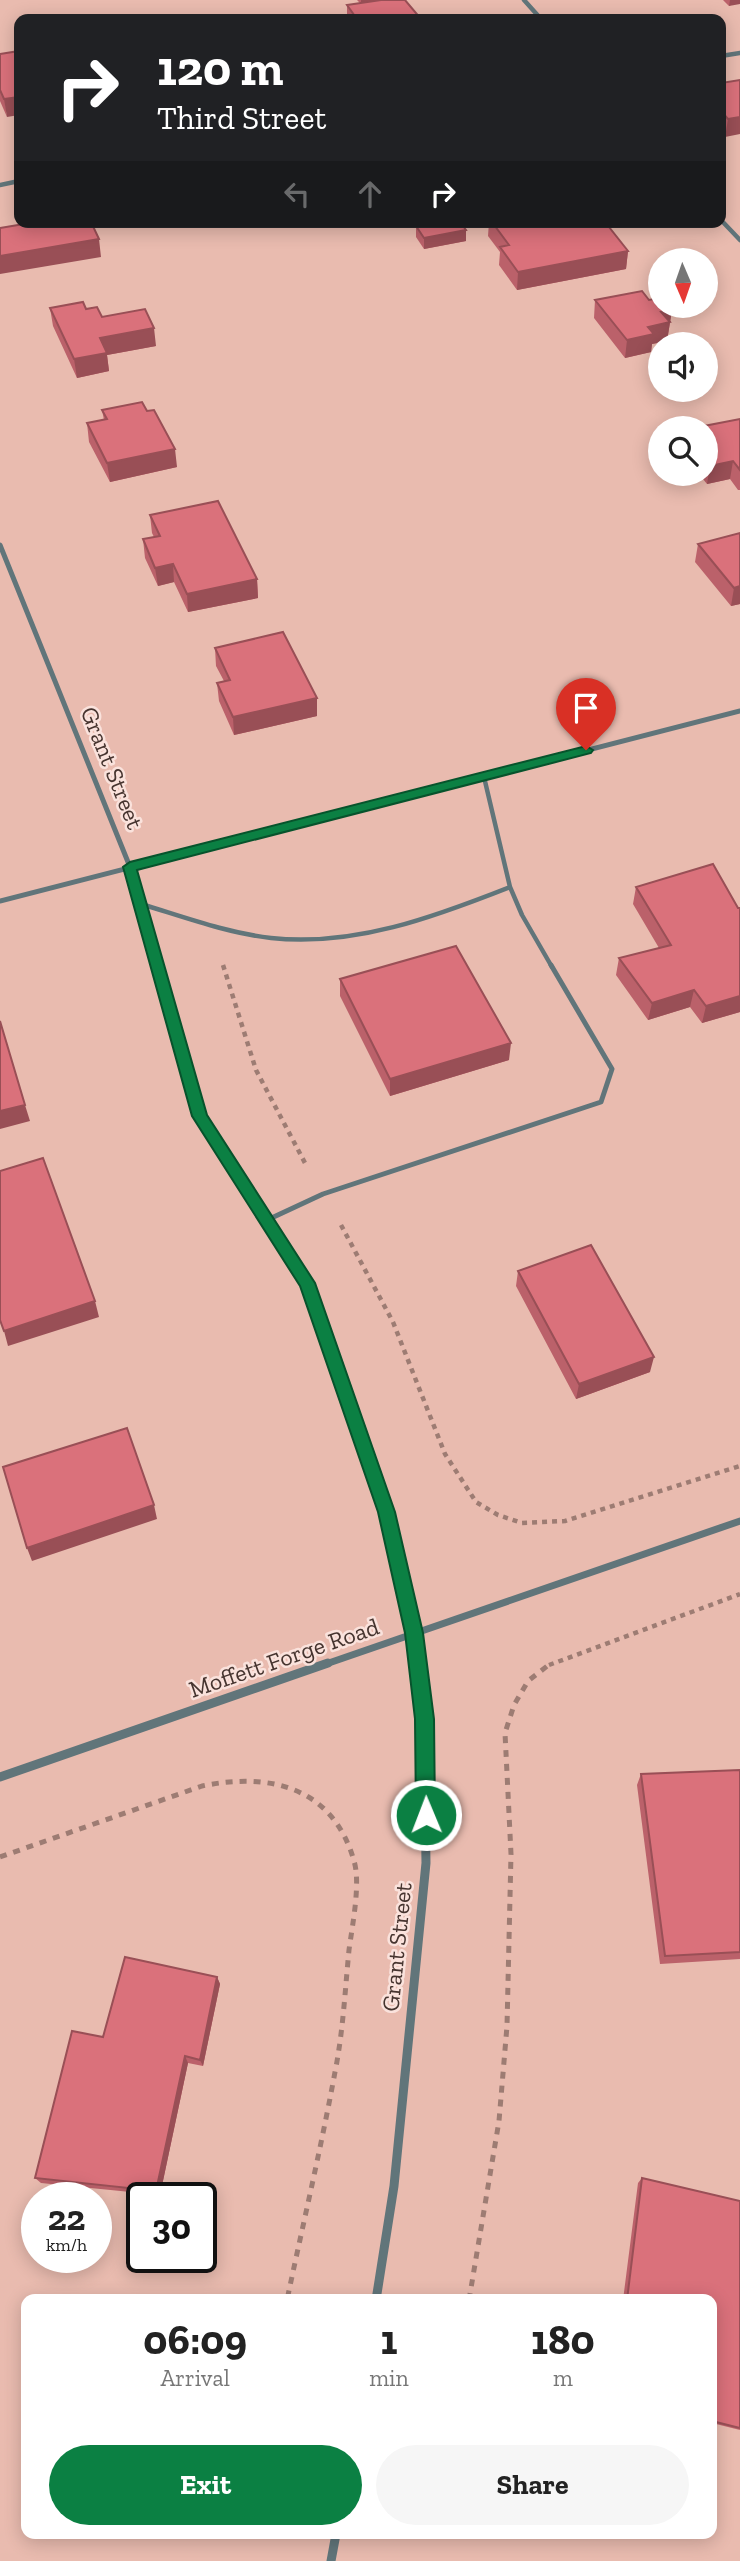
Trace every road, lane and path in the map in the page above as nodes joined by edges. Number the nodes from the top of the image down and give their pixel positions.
1 (524, 0) edge
2 (537, 14) edge
3 (726, 225) edge
4 (740, 240) edge
5 (0, 545) edge
6 (740, 711) edge
7 (484, 776) junction
8 (130, 867) junction
9 (510, 887) junction
10 (0, 901) edge
11 (141, 904) junction
12 (212, 924) junction
13 (323, 1194) junction
14 (265, 1221) junction
15 (740, 1466) edge
16 (740, 1521) edge
17 (740, 1594) edge
18 (414, 1633) junction
19 (0, 1777) edge
20 (0, 1857) edge
21 (288, 2294) edge
22 (377, 2294) edge
23 (470, 2294) edge
24 (335, 2539) edge
25 (331, 2561) edge

1 - 2 street
3 - 4 street
5 - 8 street, Grant Street
6 - 7 street
7 - 8 street
7 - 9 lane
8 - 10 street
8 - 11 street, Grant Street
9 - 12 lane
9 - 13 lane
11 - 12 lane
11 - 14 street, Grant Street
12 - 13 path
13 - 14 lane
13 - 15 path
14 - 18 street, Grant Street
16 - 18 street, Moffett Forge Road
17 - 23 path
18 - 19 street, Moffett Forge Road
18 - 22 street, Grant Street
20 - 21 path
24 - 25 street

